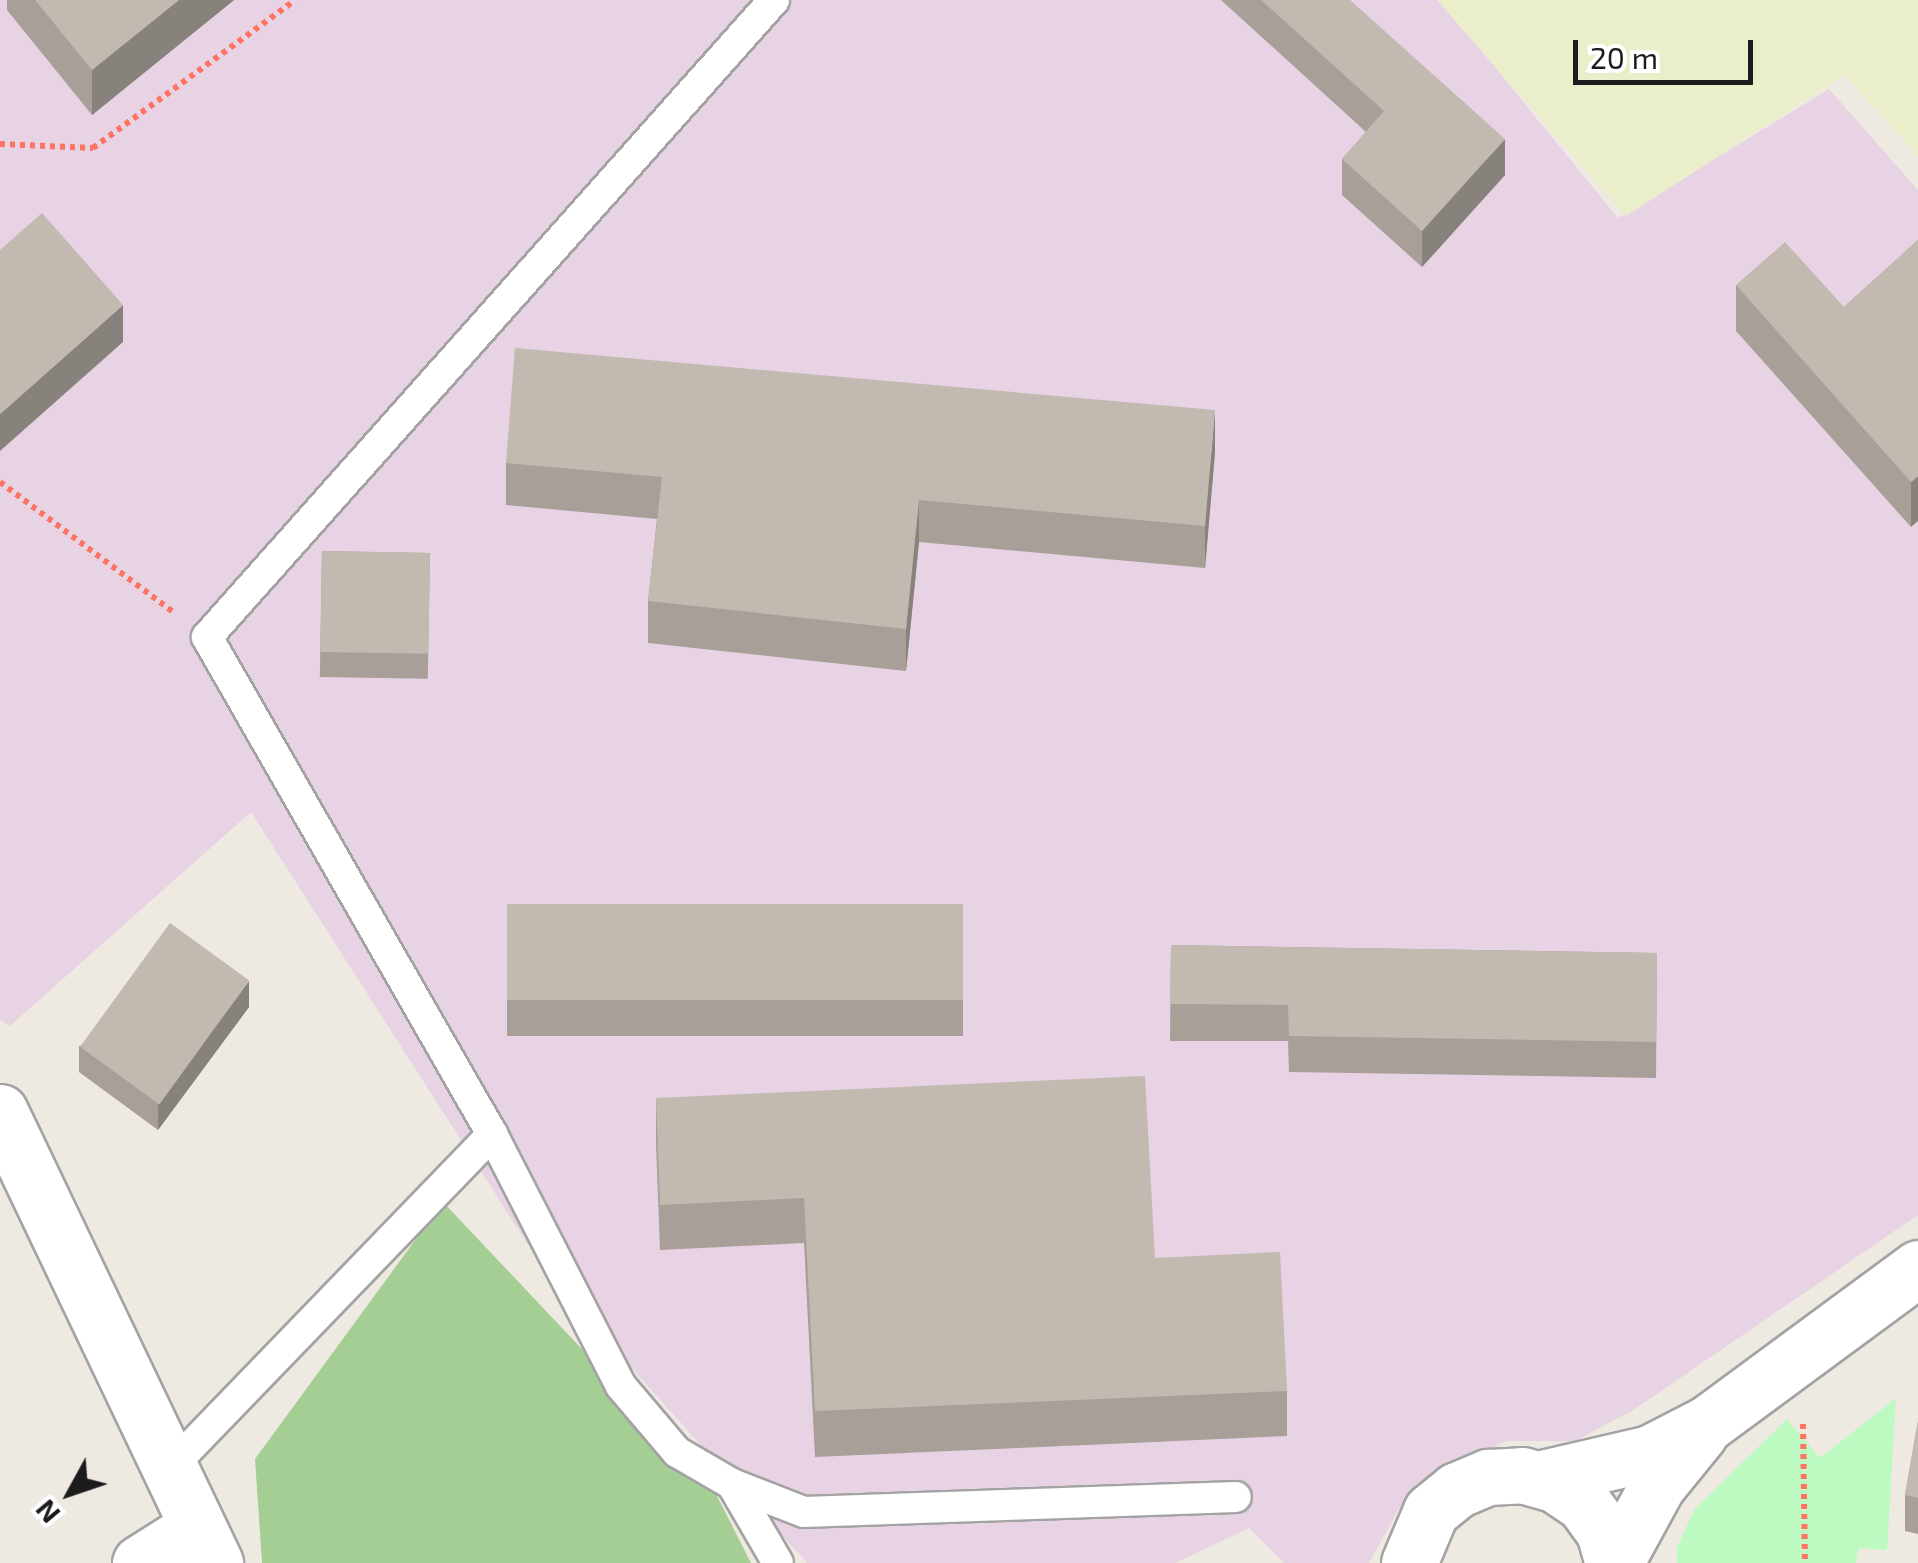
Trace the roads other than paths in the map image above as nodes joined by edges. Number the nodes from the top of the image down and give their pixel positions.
1 (774, 0) edge
2 (0, 1112) edge
3 (492, 1134) junction
4 (1918, 1268) edge
5 (1708, 1423) junction
6 (168, 1470) junction
7 (1538, 1479) junction
8 (732, 1484) junction
9 (1236, 1497) dead end
10 (206, 1545) edge
11 (140, 1563) edge
12 (778, 1563) edge
13 (1409, 1563) edge
14 (1614, 1563) edge

1 - 3 lane
2 - 6 street
3 - 6 lane
3 - 8 lane
4 - 5 street
5 - 7 street
5 - 14 street
6 - 10 street
7 - 13 street
7 - 14 street
8 - 9 lane
8 - 12 lane
10 - 11 street

